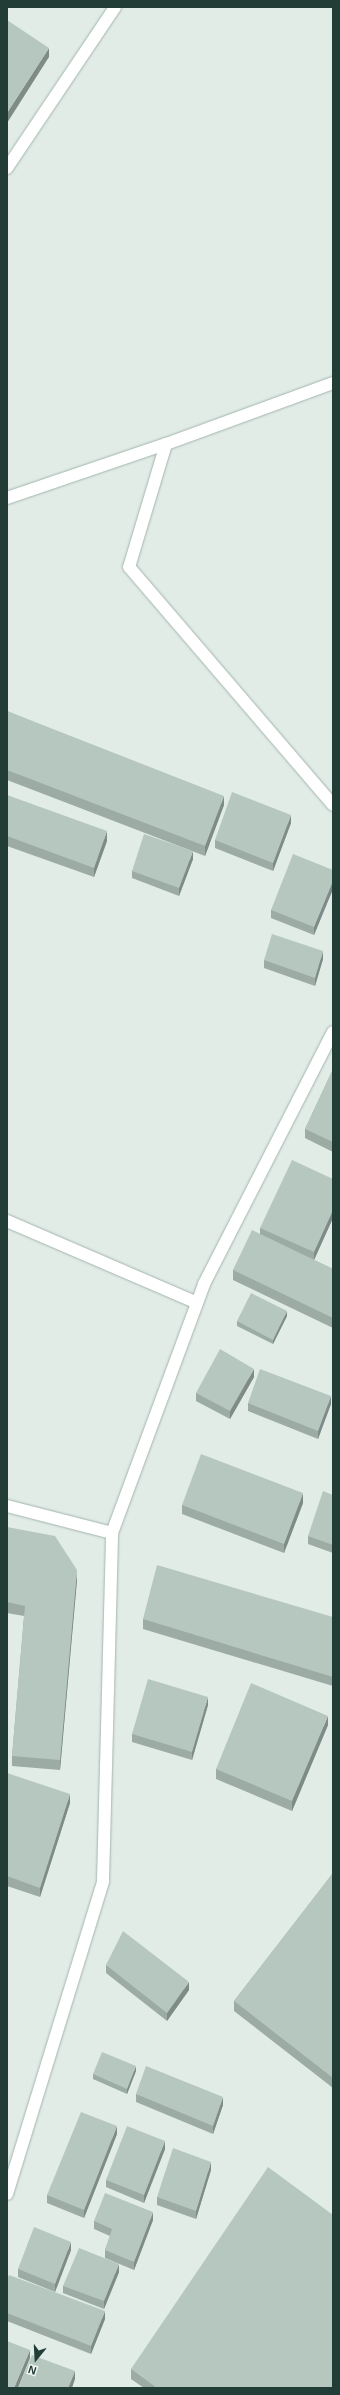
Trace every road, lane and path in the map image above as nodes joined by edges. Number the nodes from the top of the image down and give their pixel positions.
1 (115, 7) edge
2 (7, 168) edge
3 (333, 383) edge
4 (166, 444) junction
5 (7, 498) edge
6 (333, 805) edge
7 (333, 1032) edge
8 (7, 1221) edge
9 (197, 1303) junction
10 (7, 1506) edge
11 (112, 1533) junction
12 (7, 2194) edge

1 - 2 street
3 - 4 street
4 - 5 street
4 - 6 street
7 - 9 street
8 - 9 street
9 - 11 street
10 - 11 street
11 - 12 street

